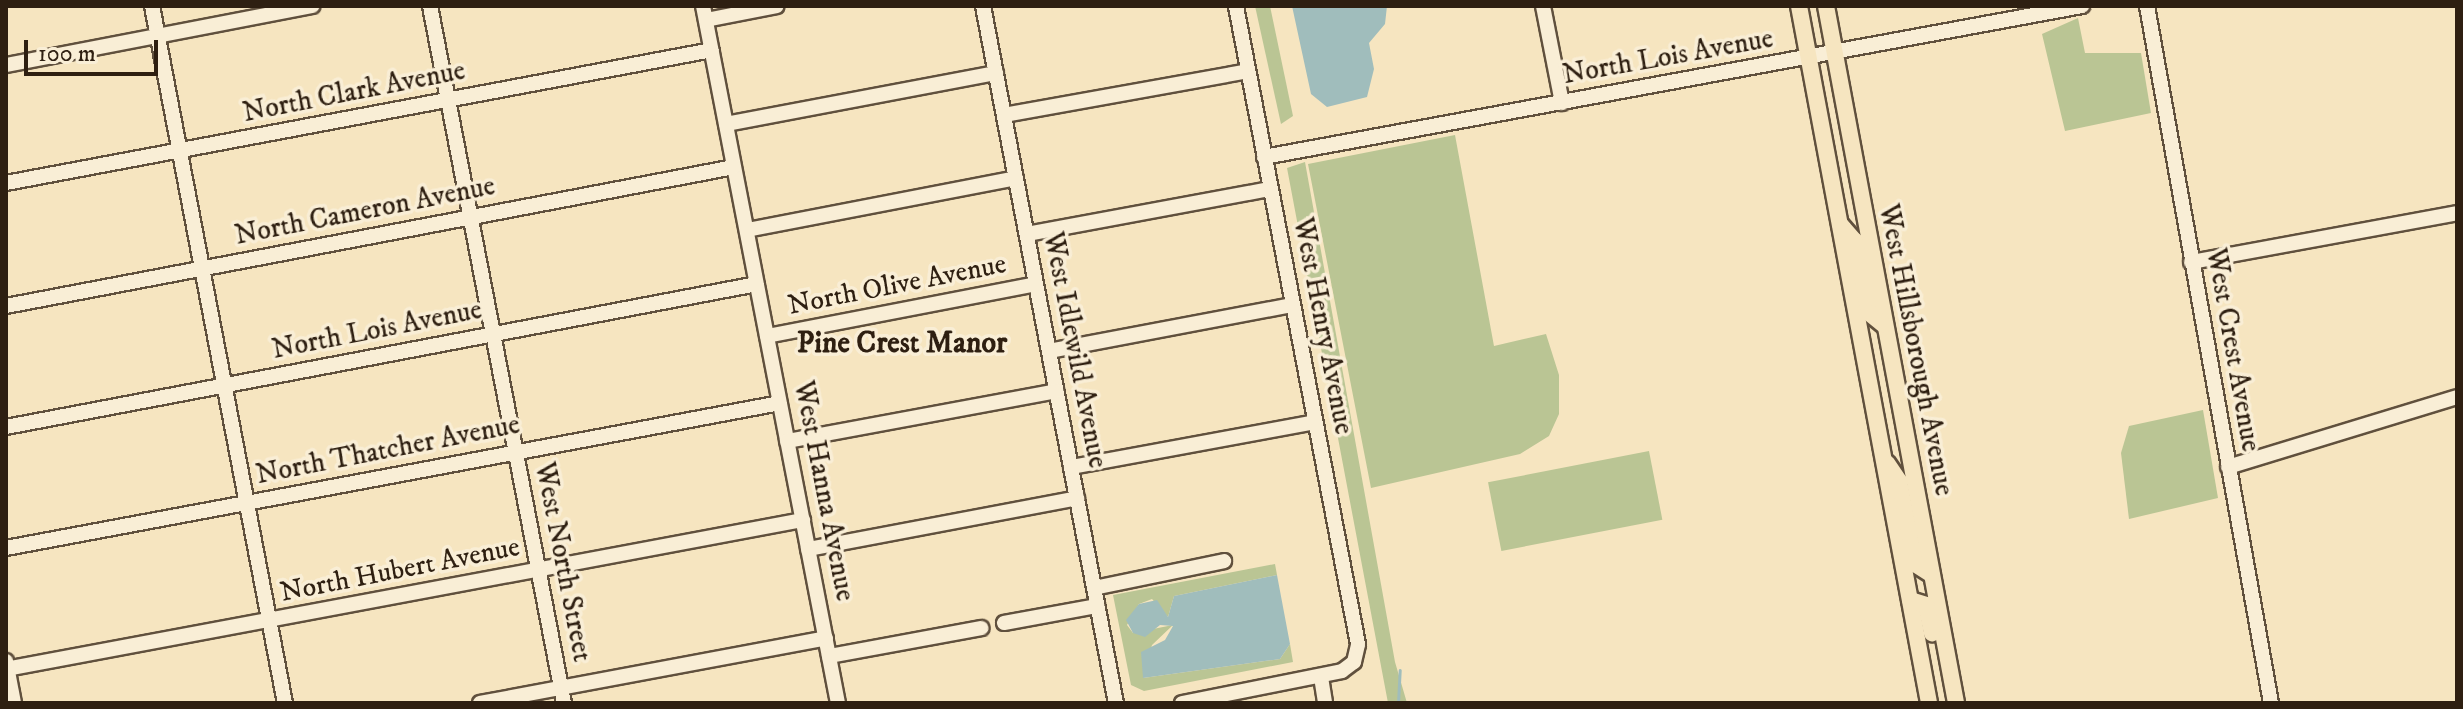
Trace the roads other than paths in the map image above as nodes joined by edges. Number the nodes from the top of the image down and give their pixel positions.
1 (152, 6) edge
2 (312, 6) edge
3 (430, 6) edge
4 (777, 6) edge
5 (983, 6) edge
6 (1236, 6) edge
7 (1543, 6) edge
8 (1799, 6) edge
9 (1826, 6) edge
10 (2082, 6) edge
11 (2147, 6) edge
12 (705, 13) edge
13 (158, 36) junction
14 (712, 50) junction
15 (1834, 53) junction
16 (1809, 58) junction
17 (6, 65) edge
18 (1248, 71) junction
19 (996, 73) junction
20 (448, 101) junction
21 (1562, 103) junction
22 (1004, 115) junction
23 (726, 124) junction
24 (180, 151) junction
25 (1264, 157) junction
26 (734, 167) junction
27 (1016, 178) junction
28 (6, 183) edge
29 (1270, 189) junction
30 (2457, 213) edge
31 (471, 218) junction
32 (1839, 222) junction
33 (747, 230) junction
34 (1027, 234) junction
35 (2191, 262) junction
36 (202, 268) junction
37 (757, 284) junction
38 (1036, 284) junction
39 (1293, 305) junction
40 (6, 306) edge
41 (1884, 325) junction
42 (1859, 327) junction
43 (493, 334) junction
44 (767, 336) junction
45 (1049, 351) junction
46 (224, 385) junction
47 (1056, 391) junction
48 (2457, 397) edge
49 (780, 403) junction
50 (1315, 422) junction
51 (6, 427) edge
52 (787, 441) junction
53 (1907, 445) junction
54 (516, 453) junction
55 (1884, 459) junction
56 (1071, 467) junction
57 (2228, 467) junction
58 (1077, 498) junction
59 (247, 503) junction
60 (803, 520) junction
61 (6, 548) edge
62 (808, 549) junction
63 (1224, 561) dead end
64 (538, 570) junction
65 (1932, 575) junction
66 (1094, 588) junction
67 (1910, 600) junction
68 (1097, 606) junction
69 (269, 621) junction
70 (1004, 623) dead end
71 (981, 628) dead end
72 (826, 638) junction
73 (829, 656) junction
74 (7, 666) edge
75 (1321, 677) junction
76 (563, 695) edge
77 (1221, 700) edge
78 (1956, 702) edge
79 (14, 703) edge
80 (285, 703) edge
81 (480, 703) edge
82 (838, 703) edge
83 (1116, 703) edge
84 (1182, 703) edge
85 (1325, 703) edge
86 (1929, 703) edge
87 (2271, 703) edge

1 - 13 street
2 - 13 street
3 - 20 street, West North Street
4 - 12 street
5 - 19 street, West Idlewild Avenue
6 - 18 street, West Henry Avenue
7 - 21 street
8 - 16 main road
9 - 15 main road, West Hillsborough Avenue
10 - 15 street, North Lois Avenue
11 - 35 street, West Crest Avenue
12 - 14 street, West Hanna Avenue
13 - 17 street
13 - 24 street
14 - 20 street, North Clark Avenue
14 - 23 street, West Hanna Avenue
15 - 16 street, North Lois Avenue
15 - 41 main road, West Hillsborough Avenue
16 - 21 street, North Lois Avenue
16 - 32 main road
18 - 22 street
18 - 25 street, West Henry Avenue
19 - 22 street, West Idlewild Avenue
19 - 23 street
20 - 24 street, North Clark Avenue
20 - 31 street, West North Street
21 - 25 street, North Lois Avenue
22 - 27 street, West Idlewild Avenue
23 - 26 street, West Hanna Avenue
24 - 28 street, North Clark Avenue
24 - 36 street
25 - 29 street, West Henry Avenue
26 - 31 street, North Cameron Avenue
26 - 33 street, West Hanna Avenue
27 - 33 street
27 - 34 street, West Idlewild Avenue
29 - 34 street
29 - 39 street, West Henry Avenue
30 - 35 street
31 - 36 street, North Cameron Avenue
31 - 43 street, West North Street
32 - 41 main road
32 - 42 main road
33 - 37 street, West Hanna Avenue
34 - 38 street, West Idlewild Avenue
35 - 57 street, West Crest Avenue
36 - 40 street, North Cameron Avenue
36 - 46 street
37 - 43 street, North Lois Avenue
37 - 44 street, West Hanna Avenue
38 - 44 street, North Olive Avenue
38 - 45 street, West Idlewild Avenue
39 - 45 street
39 - 50 street, West Henry Avenue
41 - 53 main road, West Hillsborough Avenue
42 - 53 main road
42 - 55 main road
43 - 46 street, North Lois Avenue
43 - 54 street, West North Street
44 - 49 street, West Hanna Avenue
45 - 47 street, West Idlewild Avenue
46 - 51 street, North Lois Avenue
46 - 59 street
47 - 52 street
47 - 56 street, West Idlewild Avenue
48 - 57 street
49 - 52 street, West Hanna Avenue
49 - 54 street, North Thatcher Avenue
50 - 56 street
50 - 75 street, West Henry Avenue
52 - 60 street, West Hanna Avenue
53 - 65 main road, West Hillsborough Avenue
54 - 59 street, North Thatcher Avenue
54 - 64 street, West North Street
55 - 65 main road
55 - 67 main road
56 - 58 street, West Idlewild Avenue
57 - 87 street, West Crest Avenue
58 - 62 street
58 - 66 street, West Idlewild Avenue
59 - 61 street, North Thatcher Avenue
59 - 69 street
60 - 62 street, West Hanna Avenue
60 - 64 street, North Hubert Avenue
62 - 72 street, West Hanna Avenue
63 - 66 street
64 - 69 street, North Hubert Avenue
64 - 76 street, West North Street
65 - 78 main road, West Hillsborough Avenue
66 - 68 street, West Idlewild Avenue
67 - 78 main road
67 - 86 main road
68 - 70 street
68 - 83 street, West Idlewild Avenue
69 - 74 street, North Hubert Avenue
69 - 80 street
71 - 73 street
72 - 73 street, West Hanna Avenue
72 - 76 street
73 - 82 street, West Hanna Avenue
74 - 79 street
75 - 77 street
75 - 85 street
76 - 81 street
77 - 84 street

